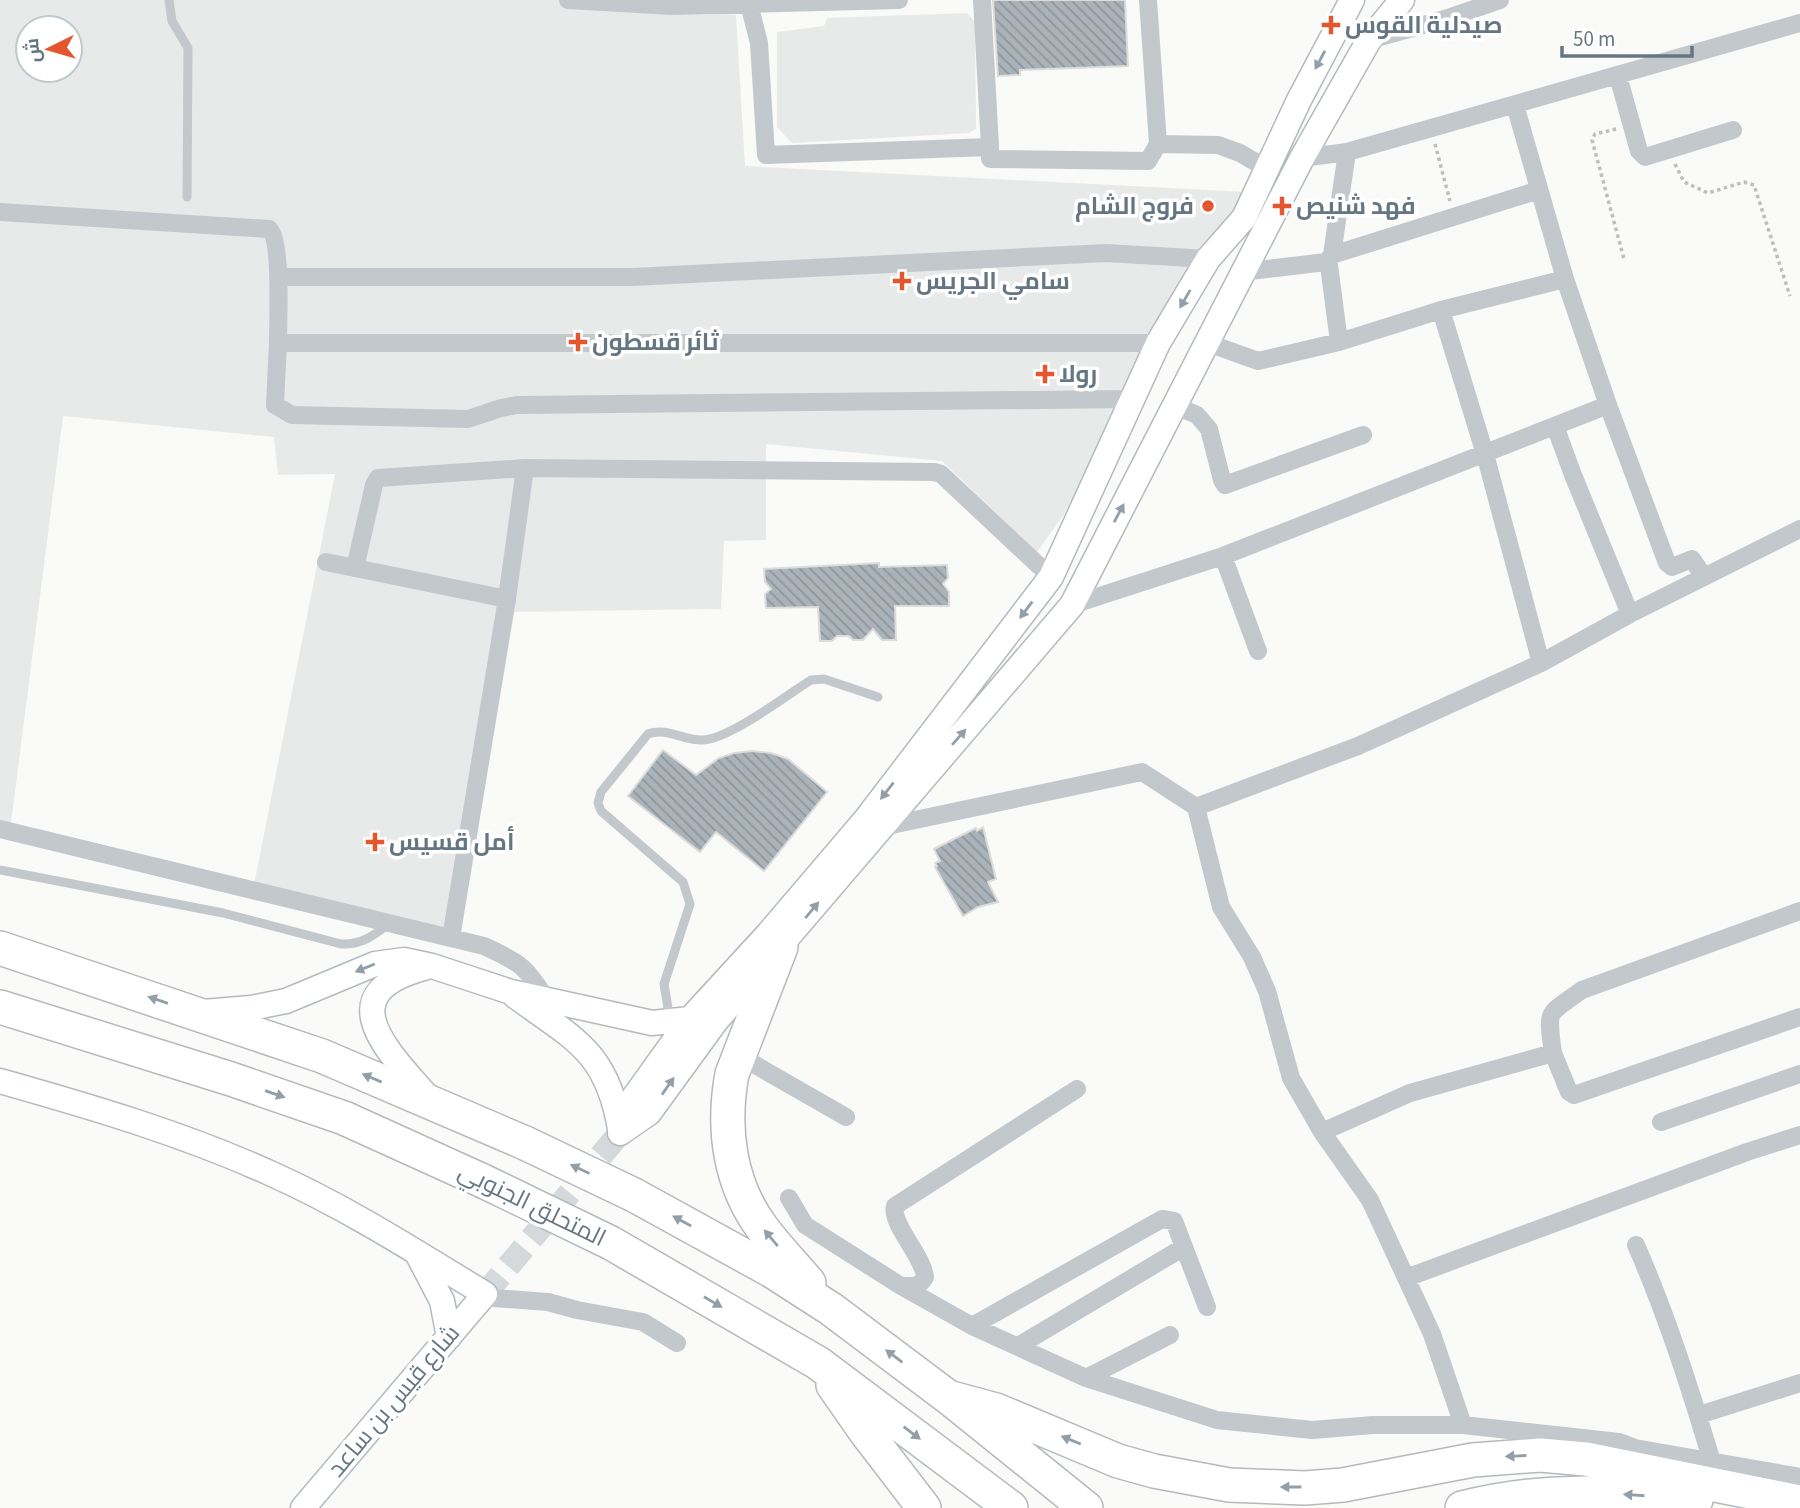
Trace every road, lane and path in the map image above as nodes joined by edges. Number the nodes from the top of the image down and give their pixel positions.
1 (169, 0) edge
2 (568, 0) edge
3 (899, 0) edge
4 (982, 0) edge
5 (1148, 0) edge
6 (1352, 0) edge
7 (1500, 0) edge
8 (1397, 2) edge
9 (748, 3) edge
10 (1800, 23) edge
11 (1368, 40) junction
12 (1618, 76) junction
13 (1515, 105) junction
14 (1631, 125) junction
15 (1431, 128) junction
16 (1733, 130) dead end
17 (1158, 144) junction
18 (990, 147) junction
19 (1670, 151) junction
20 (1348, 152) junction
21 (1302, 158) junction
22 (1268, 169) junction
23 (1539, 190) junction
24 (187, 197) dead end
25 (0, 212) edge
26 (1454, 217) junction
27 (1329, 258) junction
28 (1208, 259) junction
29 (1624, 259) dead end
30 (1242, 272) junction
31 (278, 277) junction
32 (1565, 279) junction
33 (1790, 296) dead end
34 (1441, 310) junction
35 (1339, 342) junction
36 (278, 343) junction
37 (1158, 343) junction
38 (1208, 343) junction
39 (1133, 399) junction
40 (1608, 405) junction
41 (1176, 406) junction
42 (1555, 426) junction
43 (1363, 435) dead end
44 (1485, 454) junction
45 (525, 468) junction
46 (1077, 521) junction
47 (1800, 529) edge
48 (1105, 540) junction
49 (1223, 556) junction
50 (326, 562) dead end
51 (355, 568) junction
52 (1051, 577) junction
53 (1704, 577) junction
54 (507, 599) junction
55 (1072, 605) junction
56 (1630, 614) junction
57 (1258, 651) dead end
58 (1541, 663) junction
59 (878, 697) dead end
60 (1196, 807) junction
61 (882, 827) junction
62 (0, 829) edge
63 (0, 870) edge
64 (1800, 911) edge
65 (390, 923) junction
66 (451, 938) junction
67 (780, 947) junction
68 (8, 949) edge
69 (432, 966) junction
70 (511, 992) junction
71 (546, 999) junction
72 (0, 1007) edge
73 (193, 1012) junction
74 (1800, 1017) edge
75 (680, 1021) junction
76 (0, 1029) edge
77 (1553, 1053) junction
78 (738, 1055) junction
79 (1800, 1074) edge
80 (231, 1079) junction
81 (0, 1081) edge
82 (1077, 1089) dead end
83 (435, 1105) junction
84 (846, 1117) dead end
85 (1661, 1122) dead end
86 (1322, 1132) junction
87 (620, 1133) junction
88 (1800, 1135) edge
89 (789, 1198) dead end
90 (1636, 1245) dead end
91 (1184, 1247) junction
92 (415, 1252) junction
93 (1406, 1278) junction
94 (901, 1286) junction
95 (485, 1294) junction
96 (1207, 1307) dead end
97 (831, 1309) junction
98 (972, 1326) junction
99 (1170, 1335) dead end
100 (449, 1337) junction
101 (677, 1343) dead end
102 (1018, 1346) junction
103 (818, 1363) junction
104 (1086, 1378) junction
105 (1800, 1383) edge
106 (948, 1397) junction
107 (1699, 1415) junction
108 (1463, 1425) junction
109 (1642, 1460) junction
110 (1712, 1462) junction
111 (1800, 1477) edge
112 (1800, 1504) edge
113 (303, 1508) edge
114 (924, 1508) edge
115 (1012, 1508) edge
116 (1086, 1508) edge
117 (1462, 1508) edge

1 - 24 lane
2 - 9 street
3 - 9 street
4 - 18 street
5 - 17 street
6 -> 22 main road
7 - 11 street
8 - 11 main road
9 - 18 street
10 - 12 street
11 - 21 main road
12 - 13 street
12 - 14 street
13 - 15 street
13 - 23 street
14 - 19 street
14 - 29 path
15 - 20 street
15 - 26 path
16 - 19 street
17 - 18 street
17 - 22 street
19 - 33 path
20 - 21 street
20 - 27 street
21 - 30 main road
22 - 28 main road
23 - 26 street
23 - 32 street
25 - 31 street
26 - 27 street
27 - 30 street
27 - 35 street
28 - 31 street
28 -> 37 main road
30 - 38 main road
31 - 36 street
32 - 34 street
32 - 40 street
34 - 35 street
34 - 44 street
35 - 38 street
36 - 37 street
36 - 39 street
37 - 39 main road
38 - 41 main road
39 - 46 main road
40 - 42 street
40 - 53 street
41 - 43 street
48 -> 41 main road
42 - 44 street
42 - 56 street
44 - 49 street
44 - 58 street
45 - 51 street
45 - 52 street
45 - 54 street
46 - 48 main road
46 - 52 main road
47 - 53 street
48 - 55 main road
49 - 55 street
49 - 57 street
50 - 51 street
51 - 54 street
52 -> 75 main road
53 - 56 street
54 - 66 street
61 -> 55 main road
56 - 58 street
58 - 60 street
59 - 75 lane
60 - 61 street
60 - 86 street
67 -> 61 main road
62 - 65 street
63 - 65 lane
64 - 77 street
65 - 66 street
66 - 71 street
67 - 78 highway
87 -> 67 main road
73 -> 68 highway, المتحلق الجنوبي
69 - 70 main road
69 -> 73 main road, المتحلق الجنوبي
69 - 83 main road, المتحلق الجنوبي
70 - 71 main road
70 - 87 main road
71 - 75 main road
72 - 80 highway, المتحلق الجنوبي
83 -> 73 highway, المتحلق الجنوبي
74 - 77 street
75 - 87 main road
76 - 80 highway
77 - 86 street
78 - 84 street
97 -> 78 highway
79 - 85 street
80 -> 103 highway, المتحلق الجنوبي, bridge
81 - 92 main road
82 - 94 street
97 -> 83 highway, المتحلق الجنوبي, bridge
86 - 93 street
88 - 93 street
89 - 94 street
90 - 107 street
91 - 96 street
91 - 98 street
91 - 102 street
92 - 95 main road
92 - 100 main road
93 - 108 street
94 - 98 street
95 - 100 main road, شارع قيس بن ساعد
95 - 101 street
106 -> 97 highway, المتحلق الجنوبي
98 - 102 street
99 - 104 street
100 - 113 main road, شارع قيس بن ساعد
102 - 104 street
103 - 114 highway
103 -> 115 highway, المتحلق الجنوبي
104 - 108 street
105 - 107 street
109 -> 106 highway
106 - 116 highway, المتحلق الجنوبي
107 - 110 street
108 - 109 street
109 - 110 street
109 - 112 highway
110 - 111 street
112 -> 117 highway

